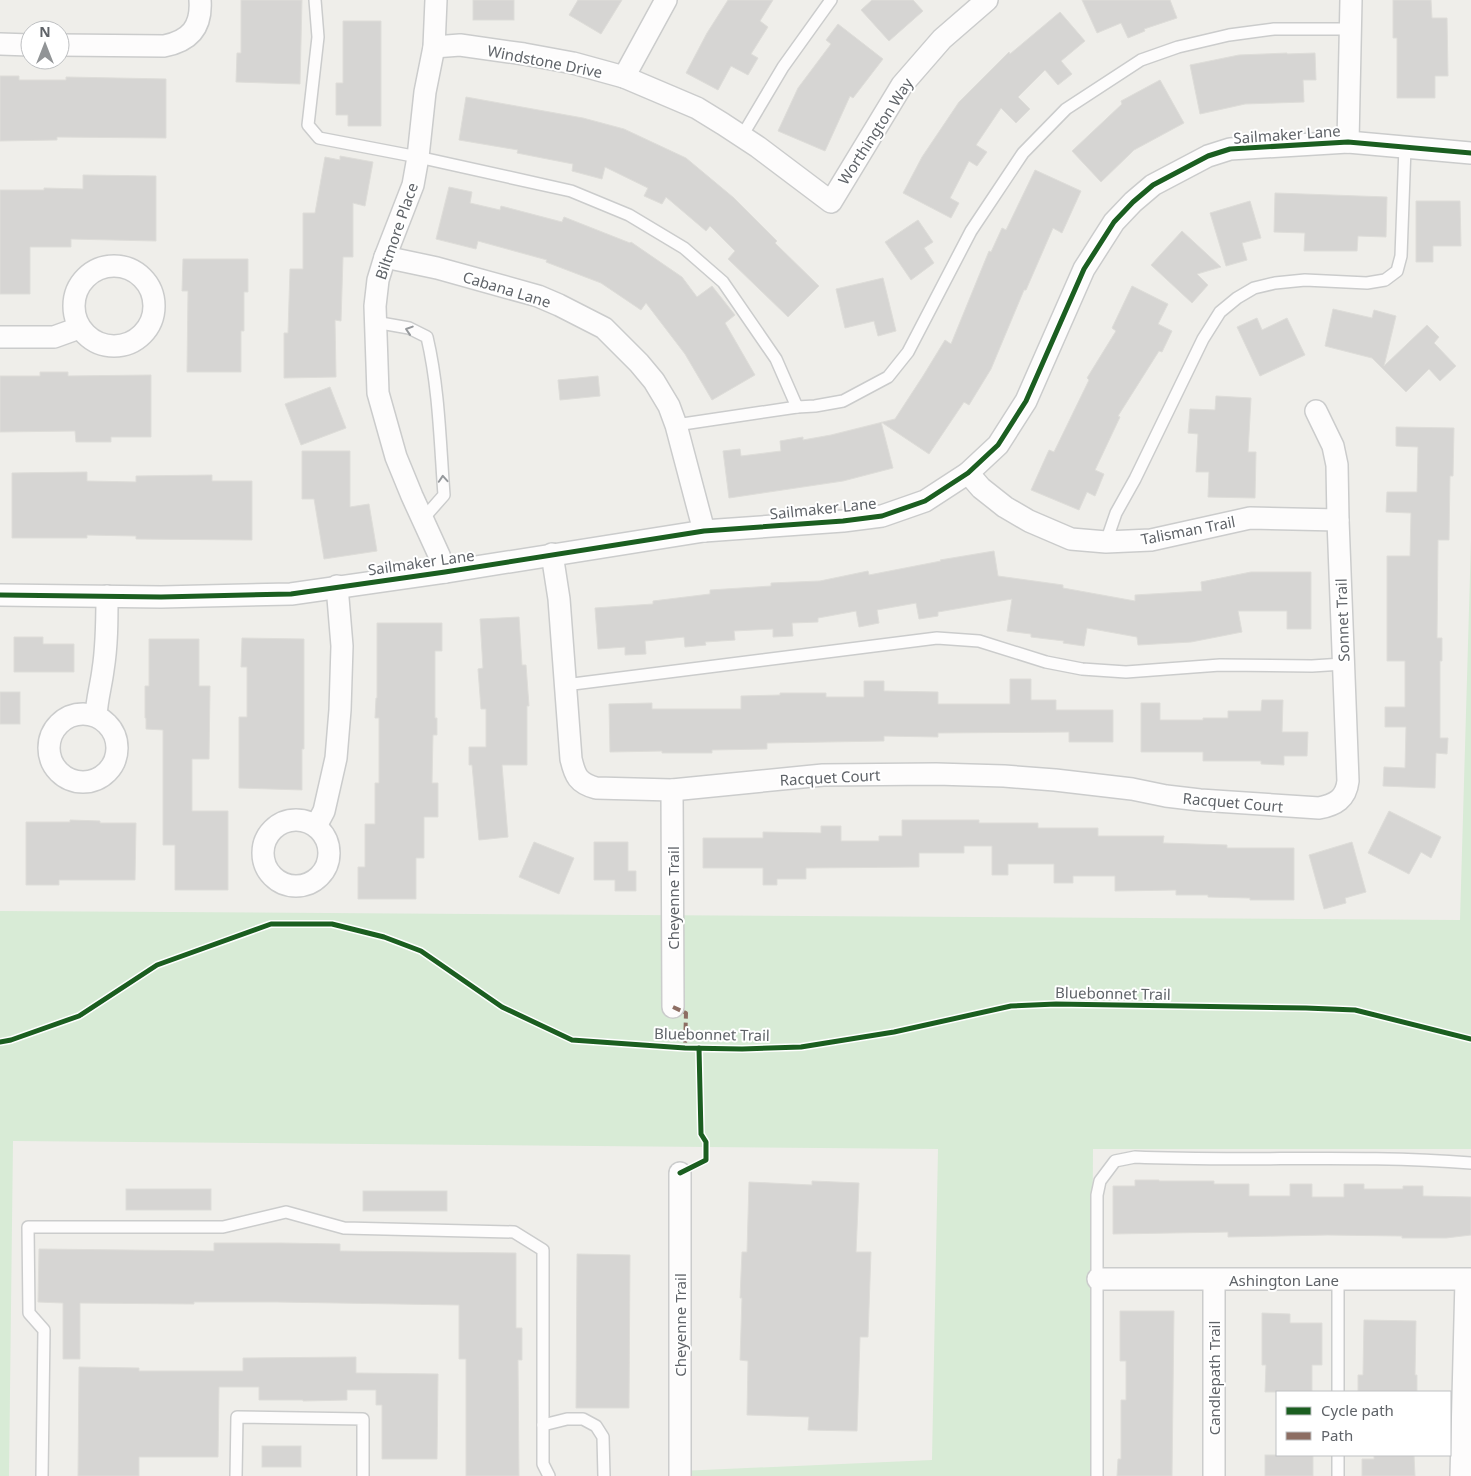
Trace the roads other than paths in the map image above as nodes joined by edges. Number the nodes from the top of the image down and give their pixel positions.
1 (200, 0) edge
2 (315, 0) edge
3 (436, 0) edge
4 (666, 0) edge
5 (831, 0) edge
6 (987, 0) edge
7 (1351, 0) edge
8 (1350, 29) junction
9 (0, 44) edge
10 (20, 45) edge
11 (70, 45) edge
12 (434, 47) junction
13 (624, 77) junction
14 (742, 136) junction
15 (1348, 142) junction
16 (1404, 147) junction
17 (1471, 153) edge
18 (418, 157) junction
19 (830, 202) joint
20 (385, 257) junction
21 (375, 322) junction
22 (79, 328) dead end
23 (0, 337) edge
24 (797, 407) junction
25 (1316, 412) dead end
26 (676, 425) junction
27 (968, 473) junction
28 (422, 520) junction
29 (1338, 520) junction
30 (704, 531) junction
31 (1106, 542) junction
32 (552, 554) junction
33 (444, 572) junction
34 (337, 586) junction
35 (0, 595) edge
36 (107, 596) junction
37 (1344, 664) junction
38 (565, 685) junction
39 (96, 716) dead end
40 (672, 790) junction
41 (1310, 808) joint
42 (316, 826) dead end
43 (673, 1007) dead end
44 (1471, 1163) edge
45 (680, 1173) dead end
46 (1098, 1280) junction
47 (1214, 1280) junction
48 (1338, 1280) junction
49 (1469, 1280) edge
50 (1338, 1391) edge
51 (1467, 1394) edge
52 (543, 1426) junction
53 (1338, 1456) edge
54 (42, 1476) edge
55 (236, 1476) edge
56 (363, 1476) edge
57 (550, 1476) edge
58 (604, 1476) edge
59 (680, 1476) edge
60 (1097, 1476) edge
61 (1214, 1476) edge
62 (1338, 1476) edge
63 (1461, 1476) edge

1 - 11 street
2 - 18 lane
3 - 12 street, Biltmore Place
4 - 13 street
5 - 14 lane
6 - 19 street, Worthington Way
7 - 8 street
8 - 15 street
8 - 24 lane
9 - 10 street
12 - 13 street, Windstone Drive
12 - 18 street, Biltmore Place
13 - 14 street, Windstone Drive
14 - 19 street, Windstone Drive
15 - 16 street, Sailmaker Lane
15 - 27 street, Sailmaker Lane
16 - 17 street, Sailmaker Lane
16 - 31 lane
18 - 20 street, Biltmore Place
18 - 24 lane
20 - 21 street, Biltmore Place
20 - 26 street, Cabana Lane
21 - 28 street, Biltmore Place
28 -> 21 lane
22 - 23 street
24 - 26 lane
25 - 29 street, Sonnet Trail
26 - 30 street, Cabana Lane
27 - 30 street, Sailmaker Lane
27 - 31 street, Talisman Trail
28 - 33 street, Biltmore Place
29 - 31 street, Talisman Trail
29 - 37 street, Sonnet Trail
30 - 32 street, Sailmaker Lane
32 - 33 street, Sailmaker Lane
32 - 38 street, Racquet Court
33 - 34 street, Sailmaker Lane
34 - 36 street, Sailmaker Lane
34 - 42 street
35 - 36 street, Sailmaker Lane
36 - 39 street
37 - 38 lane
37 - 41 street, Sonnet Trail
38 - 40 street, Racquet Court
40 - 41 street, Racquet Court
40 - 43 street, Cheyenne Trail
44 - 46 lane
45 - 59 street, Cheyenne Trail
46 - 47 street, Ashington Lane
46 - 60 lane
47 - 48 street, Ashington Lane
47 - 61 street, Candlepath Trail
48 - 49 street, Ashington Lane
48 - 50 lane
49 - 51 street
51 - 63 street
52 - 54 lane
52 - 57 lane
52 - 58 lane
53 - 62 lane
55 - 56 lane

